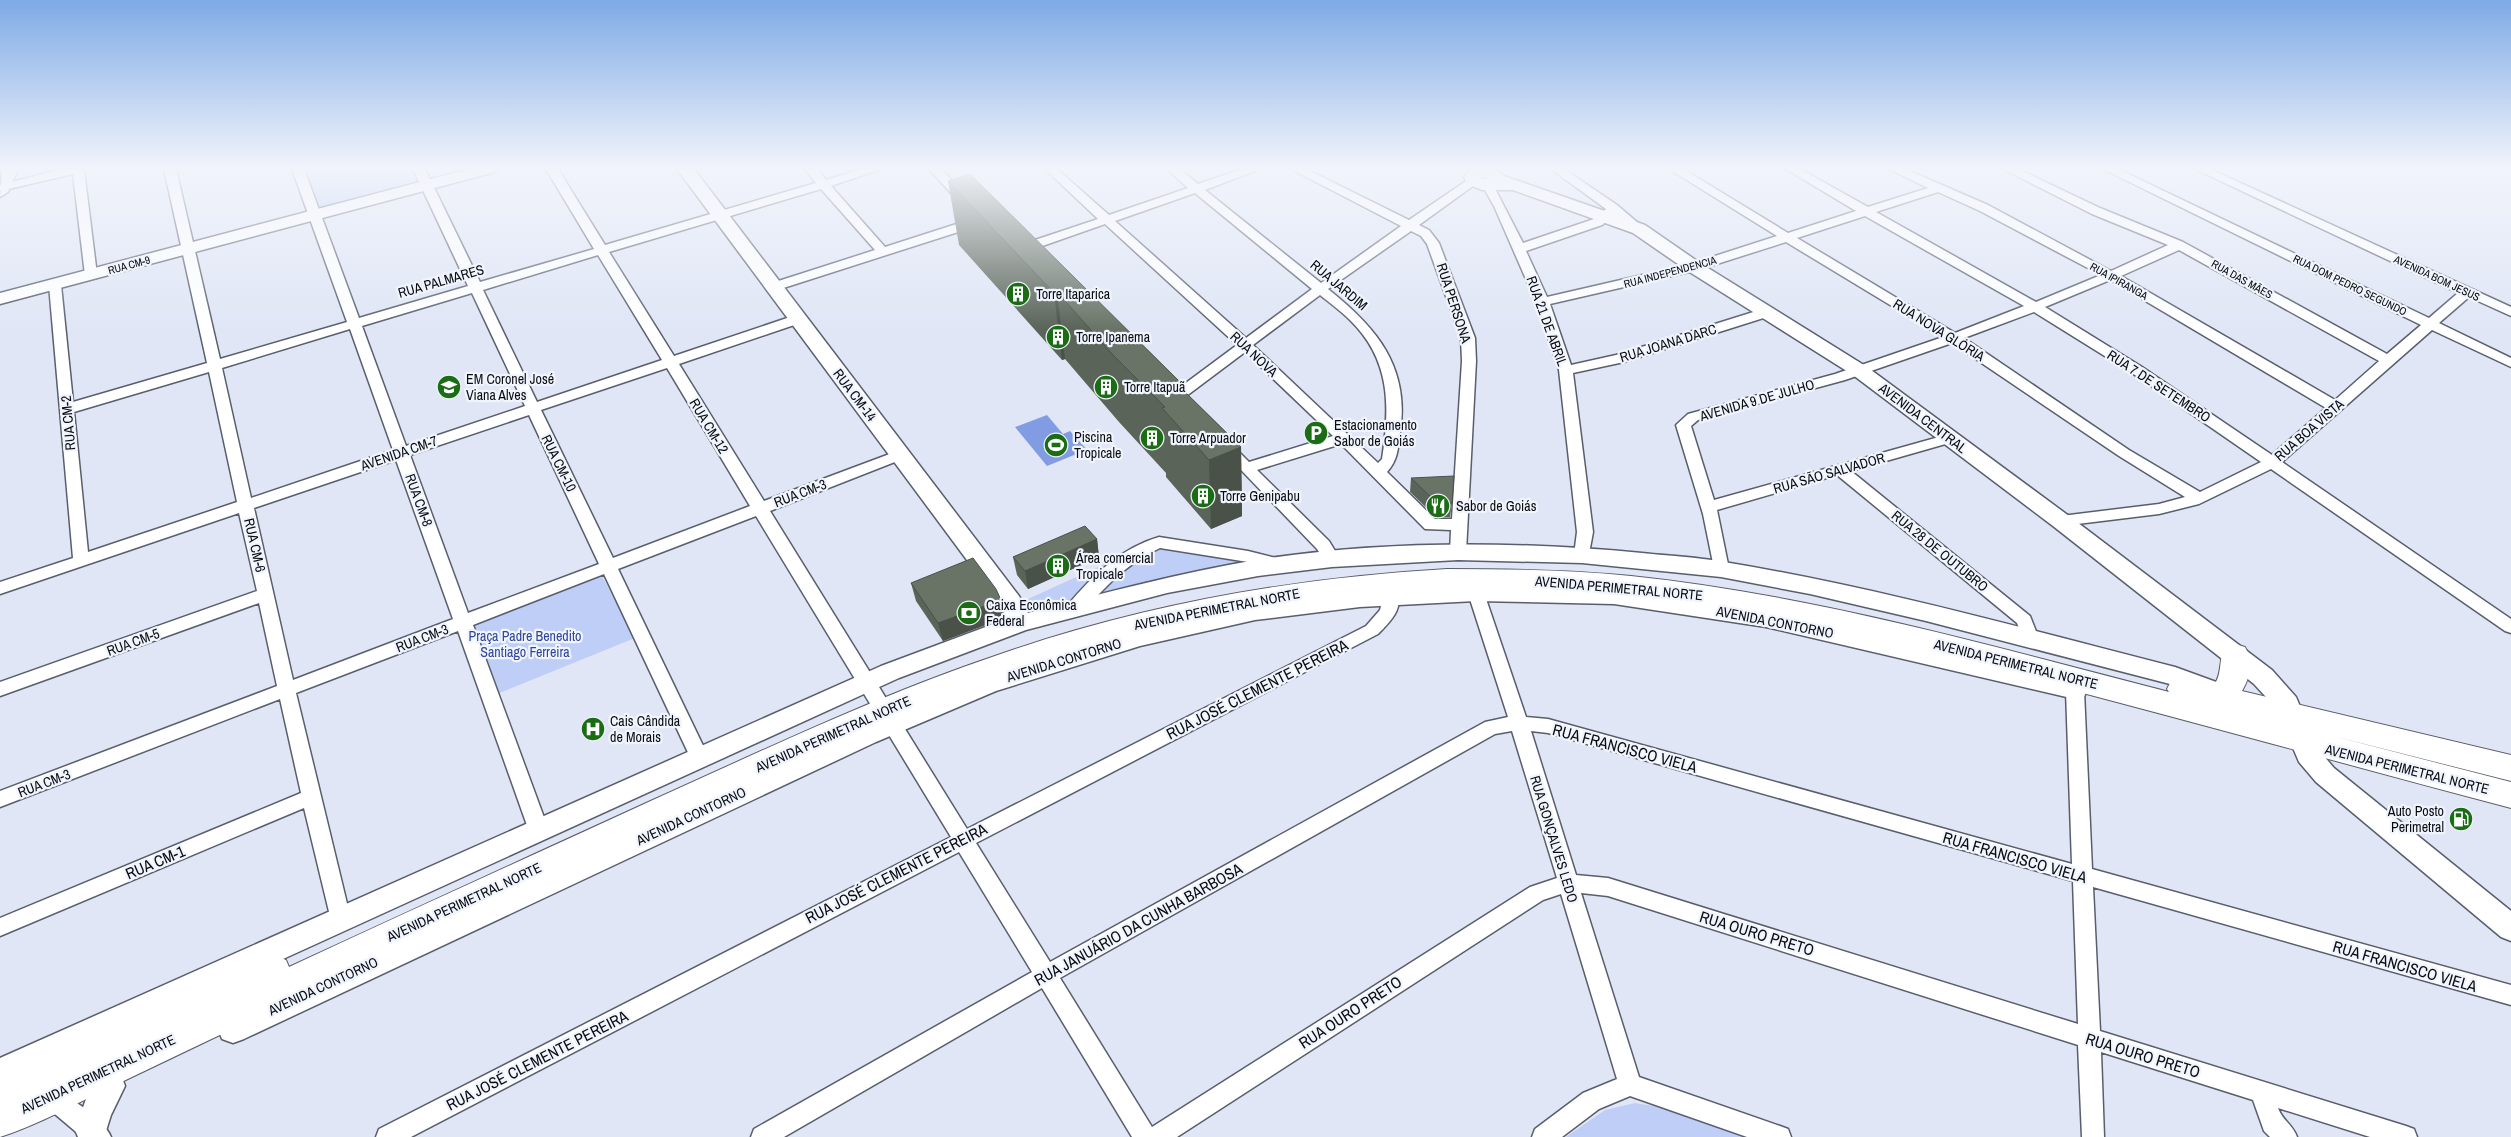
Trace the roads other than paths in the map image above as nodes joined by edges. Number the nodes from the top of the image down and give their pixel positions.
1 (85, 222) edge
2 (182, 222) edge
3 (292, 222) edge
4 (317, 222) edge
5 (444, 222) edge
6 (584, 222) edge
7 (700, 222) edge
8 (725, 222) edge
9 (857, 222) edge
10 (976, 222) edge
11 (1099, 222) edge
12 (1108, 222) edge
13 (1237, 222) edge
14 (1403, 222) edge
15 (1414, 222) edge
16 (1506, 222) edge
17 (1585, 222) edge
18 (1627, 222) edge
19 (1761, 222) edge
20 (1836, 222) edge
21 (1885, 222) edge
22 (2010, 222) edge
23 (2125, 222) edge
24 (2218, 222) edge
25 (2315, 222) edge
26 (1409, 225) junction
27 (1787, 238) junction
28 (2179, 245) junction
29 (188, 249) junction
30 (1519, 249) junction
31 (602, 251) junction
32 (883, 252) junction
33 (1040, 260) edge
34 (1694, 267) junction
35 (92, 275) junction
36 (2112, 276) junction
37 (55, 285) junction
38 (774, 287) junction
39 (476, 288) junction
40 (1320, 290) junction
41 (2467, 292) junction
42 (0, 299) edge
43 (1543, 302) junction
44 (2035, 307) junction
45 (1768, 312) junction
46 (2511, 312) edge
47 (798, 319) junction
48 (354, 324) junction
49 (2430, 324) junction
50 (1953, 337) junction
51 (1246, 345) junction
52 (2389, 361) junction
53 (670, 362) junction
54 (2511, 362) edge
55 (215, 365) junction
56 (1566, 370) junction
57 (1860, 370) junction
58 (2336, 407) junction
59 (533, 408) junction
60 (67, 409) junction
61 (1188, 410) edge
62 (1214, 436) edge
63 (1343, 438) junction
64 (1950, 438) junction
65 (401, 452) junction
66 (900, 455) junction
67 (2272, 463) junction
68 (1246, 468) junction
69 (1840, 470) junction
70 (1379, 471) junction
71 (2199, 498) junction
72 (246, 505) junction
73 (1708, 507) junction
74 (760, 509) junction
75 (2061, 521) junction
76 (1460, 524) junction
77 (1458, 552) junction
78 (1582, 554) junction
79 (1332, 559) junction
80 (81, 561) junction
81 (1282, 565) junction
82 (608, 566) junction
83 (1721, 569) junction
84 (1573, 581) junction
85 (0, 588) edge
86 (1522, 592) junction
87 (1476, 593) junction
88 (266, 594) junction
89 (1614, 596) junction
90 (1390, 597) junction
91 (1073, 610) junction
92 (1156, 619) junction
93 (463, 622) junction
94 (1203, 622) junction
95 (1020, 624) junction
96 (2511, 627) edge
97 (1119, 629) junction
98 (2030, 639) junction
99 (2235, 655) junction
100 (1064, 659) junction
101 (0, 689) edge
102 (288, 689) junction
103 (2075, 690) junction
104 (2221, 698) junction
105 (880, 703) junction
106 (1518, 723) junction
107 (2240, 724) junction
108 (2297, 728) junction
109 (699, 756) junction
110 (2511, 768) edge
111 (2511, 796) edge
112 (311, 797) junction
113 (0, 799) edge
114 (539, 831) junction
115 (964, 838) junction
116 (2082, 876) junction
117 (1568, 884) junction
118 (341, 920) junction
119 (0, 926) edge
120 (2511, 928) edge
121 (1046, 975) junction
122 (2511, 995) edge
123 (2089, 1038) junction
124 (1630, 1085) junction
125 (110, 1086) junction
126 (2260, 1091) junction
127 (2, 1094) edge
128 (55, 1102) junction
129 (96, 1134) edge
130 (0, 1137) edge
131 (387, 1137) edge
132 (762, 1137) edge
133 (1145, 1137) edge
134 (1156, 1137) edge
135 (1543, 1137) edge
136 (1780, 1137) edge
137 (2093, 1137) edge
138 (2286, 1137) edge
139 (2406, 1137) edge

1 - 35 street
2 - 29 street, RUA CM-6
3 - 29 street, RUA CM-9
4 - 48 street, RUA CM-8
5 - 39 street, RUA CM-10
6 - 31 street, RUA CM-12
7 - 31 street, RUA PALMARES
8 - 38 street, RUA CM-14
9 - 32 street
10 - 32 street
11 - 33 street
12 - 51 street, RUA NOVA
13 - 40 street, RUA JARDIM
14 - 26 street, RUA PERSONA
15 - 26 street
16 - 30 street, RUA 21 DE ABRIL
17 - 30 street
18 - 34 street, AVENIDA CENTRAL
19 - 27 street, RUA NOVA GLÓRIA
20 - 27 street, RUA INDEPENDENCIA
21 - 44 street, RUA 7 DE SETEMBRO
22 - 36 street, RUA IPIRANGA
23 - 28 street, RUA DAS MÃES
24 - 49 street, RUA DOM PEDRO SEGUNDO
25 - 41 street, AVENIDA BOM JESUS
26 - 40 street
26 - 76 street, RUA PERSONA
27 - 34 street, RUA INDEPENDENCIA
27 - 50 street, RUA NOVA GLÓRIA
28 - 36 street
28 - 52 street, RUA DAS MÃES
29 - 35 street, RUA CM-9
29 - 55 street, RUA CM-6
30 - 43 street, RUA 21 DE ABRIL
31 - 39 street, RUA PALMARES
31 - 53 street, RUA CM-12
32 - 38 street
34 - 43 street, RUA INDEPENDENCIA
34 - 45 street, AVENIDA CENTRAL
35 - 37 street, RUA CM-9
36 - 44 street
36 - 58 street, RUA IPIRANGA
37 - 42 street, RUA CM-9
37 - 60 street, RUA CM-2
38 - 47 street, RUA CM-14
39 - 48 street, RUA PALMARES
39 - 59 street, RUA CM-10
40 - 51 street
40 - 70 street, RUA JARDIM
41 - 46 street, AVENIDA BOM JESUS
41 - 49 street, RUA BOA VISTA
43 - 56 street, RUA 21 DE ABRIL
44 - 50 street
44 - 67 street, RUA 7 DE SETEMBRO
45 - 56 street, RUA JOANA DARC
45 - 57 street, AVENIDA CENTRAL
47 - 53 street, AVENIDA CM-7
47 - 66 street, RUA CM-14
48 - 55 street, RUA PALMARES
48 - 65 street, RUA CM-8
49 - 52 street, RUA BOA VISTA
49 - 54 street, RUA DOM PEDRO SEGUNDO
50 - 57 street
50 - 71 street, RUA NOVA GLÓRIA
51 - 61 street
51 - 63 street, RUA NOVA
52 - 58 street, RUA BOA VISTA
53 - 59 street, AVENIDA CM-7
53 - 74 street, RUA CM-12
55 - 60 street, RUA PALMARES
55 - 72 street, RUA CM-6
56 - 78 street, RUA 21 DE ABRIL
57 - 64 street, AVENIDA CENTRAL
57 - 73 street, AVENIDA 9 DE JULHO
58 - 67 street, RUA BOA VISTA
59 - 65 street, AVENIDA CM-7
59 - 82 street, RUA CM-10
60 - 80 street, RUA CM-2
62 - 68 street
63 - 68 street
63 - 70 street, RUA NOVA
64 - 69 street, RUA SÃO SALVADOR
64 - 75 street, AVENIDA CENTRAL
65 - 72 street, AVENIDA CM-7
65 - 93 street, RUA CM-8
66 - 74 street, RUA CM-3
66 - 95 street, RUA CM-14
67 - 71 street, RUA BOA VISTA
67 - 96 street, RUA 7 DE SETEMBRO
68 - 79 street
69 - 73 street, RUA SÃO SALVADOR
69 - 98 street, RUA 28 DE OUTUBRO
70 - 76 street, RUA NOVA
71 - 75 street, RUA BOA VISTA
72 - 80 street, AVENIDA CM-7
72 - 88 street, RUA CM-6
73 - 83 street, AVENIDA 9 DE JULHO
74 - 82 street, RUA CM-3
74 - 105 street, RUA CM-12
75 - 99 street, AVENIDA CENTRAL
76 - 77 street, RUA PERSONA
77 - 78 street, AVENIDA CONTORNO
77 - 79 street, AVENIDA CONTORNO
78 - 83 street, AVENIDA CONTORNO
79 - 81 street, AVENIDA CONTORNO
80 - 85 street, AVENIDA CM-7
81 - 91 street, AVENIDA CONTORNO
81 - 91 street
82 - 93 street, RUA CM-3
82 - 109 street, RUA CM-10
83 - 98 street, AVENIDA CONTORNO
84 - 86 highway
84 - 89 highway
84 - 92 highway, AVENIDA PERIMETRAL NORTE
84 - 107 highway, AVENIDA PERIMETRAL NORTE
86 - 87 street, AVENIDA CONTORNO
86 - 89 street, AVENIDA CONTORNO
87 - 90 street, AVENIDA CONTORNO
87 - 106 street, RUA GONÇALVES LEDO
88 - 101 street, RUA CM-5
88 - 102 street, RUA CM-6
89 - 103 street, AVENIDA CONTORNO
90 - 94 street, AVENIDA CONTORNO
90 - 115 street, RUA JOSÉ CLEMENTE PEREIRA
91 - 95 street, AVENIDA CONTORNO
92 - 94 highway
92 - 97 highway, AVENIDA PERIMETRAL NORTE
93 - 102 street, RUA CM-3
93 - 114 street, RUA CM-8
94 - 100 street, AVENIDA CONTORNO
95 - 105 street, AVENIDA CONTORNO
97 - 100 highway
97 - 105 highway, AVENIDA PERIMETRAL NORTE
98 - 104 street, AVENIDA CONTORNO
99 - 104 highway
99 - 108 street, AVENIDA CENTRAL
100 - 105 street, AVENIDA CONTORNO
102 - 112 street, RUA CM-6
102 - 113 street, RUA CM-3
103 - 107 street, AVENIDA CONTORNO
103 - 116 street
104 - 105 highway, AVENIDA PERIMETRAL NORTE
104 - 108 highway, AVENIDA PERIMETRAL NORTE
105 - 109 street, AVENIDA CONTORNO
105 - 115 street, RUA CM-12
105 - 125 street, AVENIDA CONTORNO
105 - 127 highway, AVENIDA PERIMETRAL NORTE
105 - 128 highway, AVENIDA PERIMETRAL NORTE
106 - 116 street, RUA FRANCISCO VIELA
106 - 117 street, RUA GONÇALVES LEDO
106 - 121 street, RUA JANUÁRIO DA CUNHA BARBOSA
107 - 108 highway, AVENIDA PERIMETRAL NORTE
108 - 110 highway, AVENIDA PERIMETRAL NORTE
108 - 111 highway, AVENIDA PERIMETRAL NORTE
108 - 120 street, AVENIDA CENTRAL
109 - 114 street, AVENIDA CONTORNO
112 - 118 street, RUA CM-6
112 - 119 street, RUA CM-1
114 - 118 street, AVENIDA CONTORNO
115 - 121 street, RUA CM-12
115 - 131 street, RUA JOSÉ CLEMENTE PEREIRA
116 - 122 street, RUA FRANCISCO VIELA
116 - 123 street
117 - 123 street, RUA OURO PRETO
117 - 124 street, RUA GONÇALVES LEDO
117 - 134 street, RUA OURO PRETO
118 - 127 street, AVENIDA CONTORNO
121 - 132 street, RUA JANUÁRIO DA CUNHA BARBOSA
121 - 133 street, RUA CM-12
123 - 126 street, RUA OURO PRETO
123 - 137 street
124 - 135 street
124 - 136 street
125 - 128 street, AVENIDA CONTORNO
125 - 129 street
126 - 138 street
126 - 139 street, RUA OURO PRETO
127 - 128 highway, AVENIDA PERIMETRAL NORTE
128 - 129 street
128 - 130 street, AVENIDA CONTORNO

